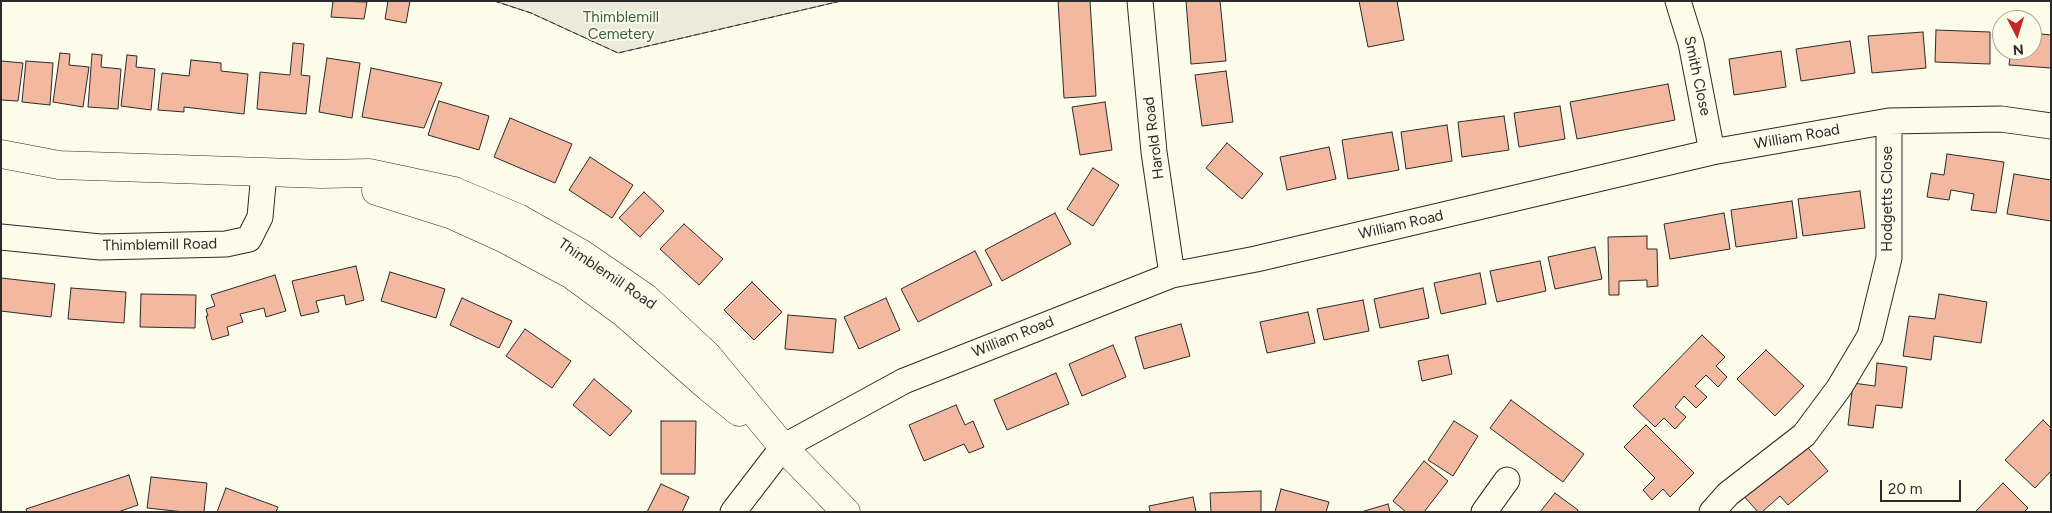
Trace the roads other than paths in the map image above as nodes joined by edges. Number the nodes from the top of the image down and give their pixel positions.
1 (1140, 1) edge
2 (1678, 1) edge
3 (1889, 121) junction
4 (2051, 126) edge
5 (1712, 152) junction
6 (1, 154) edge
7 (264, 173) junction
8 (1, 237) edge
9 (1172, 275) junction
10 (783, 447) junction
11 (1507, 480) dead end
12 (732, 512) edge
13 (846, 512) edge
14 (1484, 512) edge
15 (1712, 512) edge

1 - 9 street, Harold Road
2 - 5 street, Smith Close
3 - 4 street, William Road
3 - 5 street, William Road
3 - 15 street, Hodgetts Close
5 - 9 street, William Road
6 - 7 main road, Thimblemill Road
7 - 8 street, Thimblemill Road
7 - 10 main road, Thimblemill Road
9 - 10 street, William Road
10 - 12 street
10 - 13 main road, Thimblemill Road
11 - 14 street

